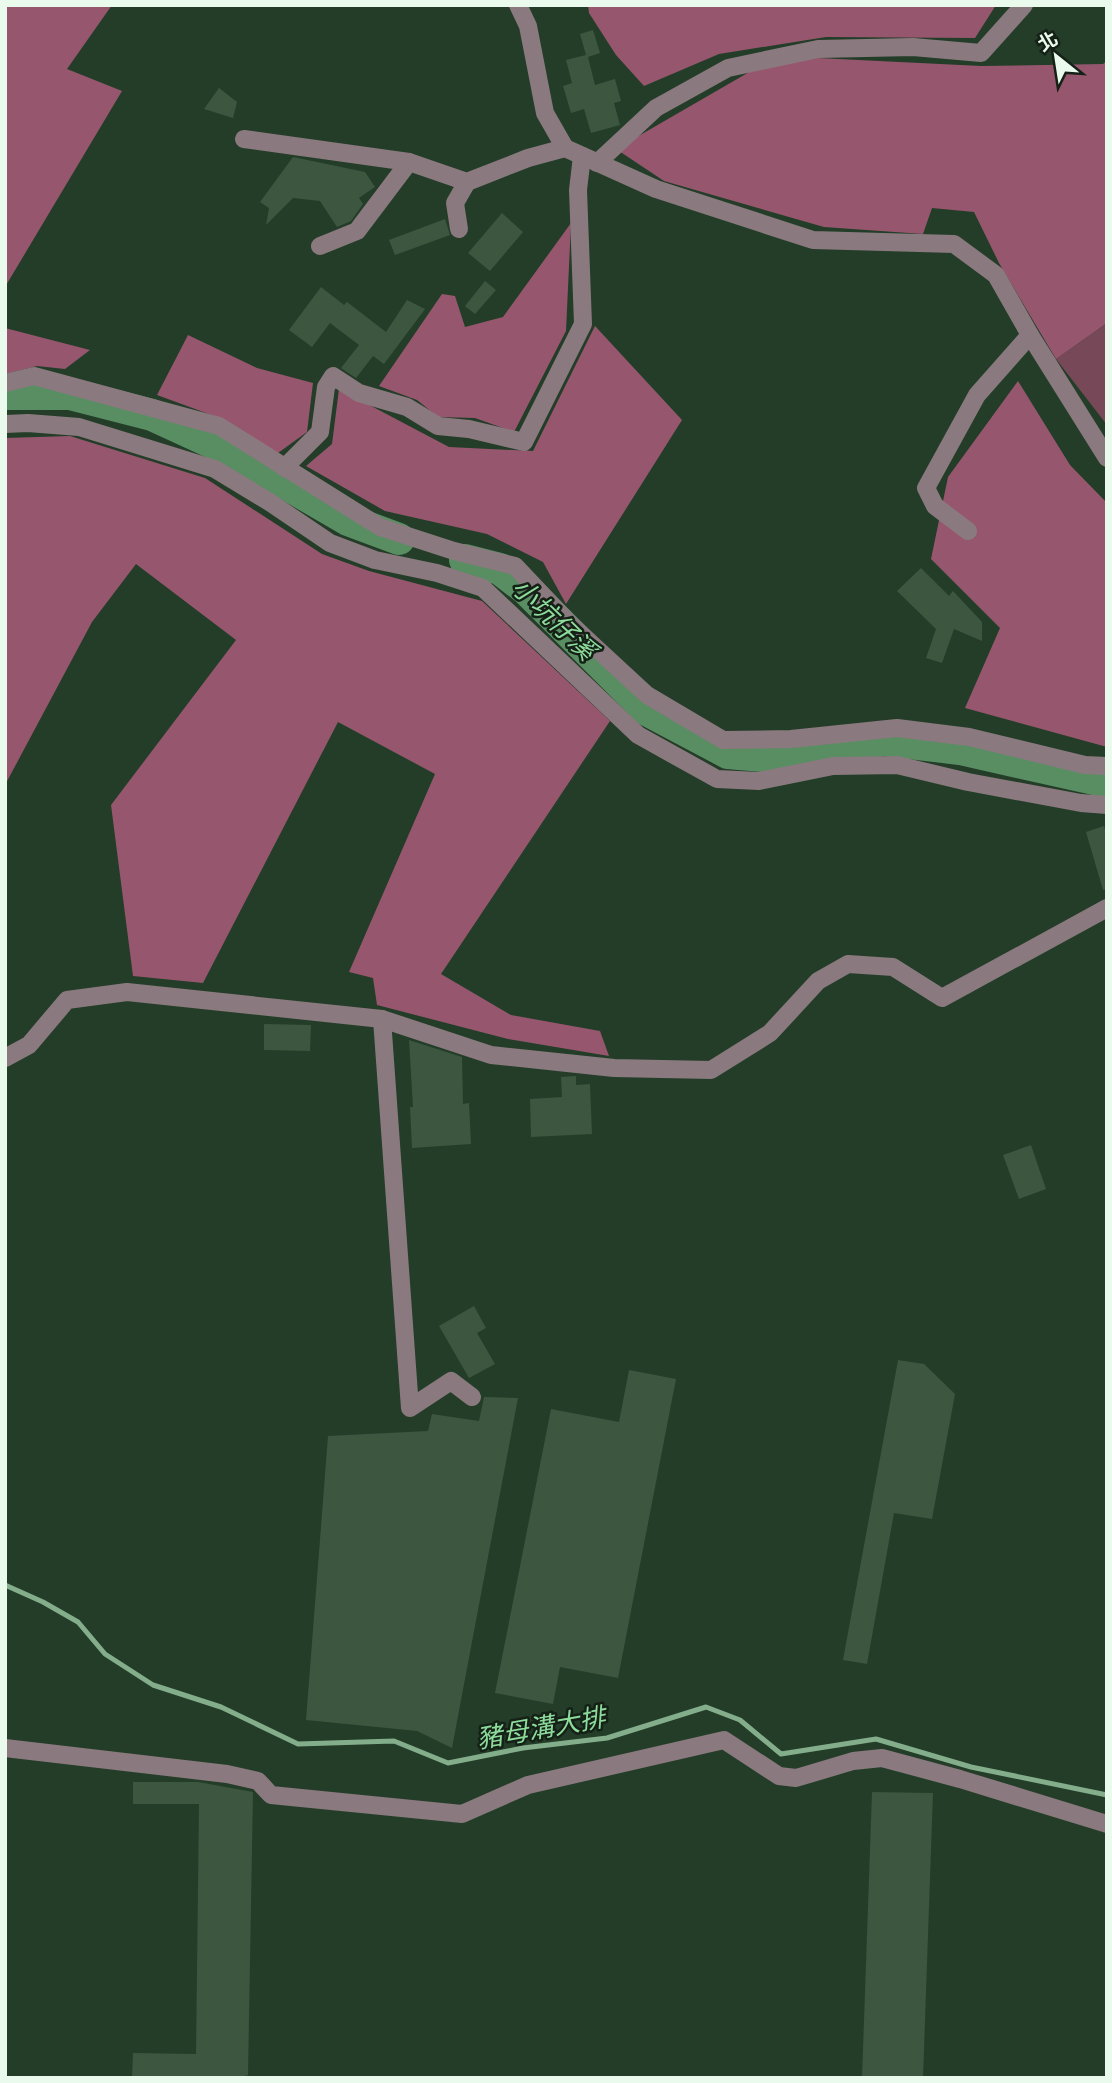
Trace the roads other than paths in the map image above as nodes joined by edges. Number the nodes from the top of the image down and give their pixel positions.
1 (518, 5) edge
2 (1024, 5) edge
3 (244, 139) dead end
4 (565, 148) junction
5 (590, 160) junction
6 (409, 162) junction
7 (467, 181) junction
8 (459, 229) dead end
9 (320, 246) dead end
10 (1030, 335) junction
11 (5, 383) edge
12 (5, 424) edge
13 (1107, 458) edge
14 (284, 468) junction
15 (968, 531) dead end
16 (1107, 766) edge
17 (1107, 805) edge
18 (1107, 908) edge
19 (382, 1019) junction
20 (5, 1058) edge
21 (472, 1397) dead end
22 (5, 1748) edge
23 (1107, 1824) edge

1 - 4 street
2 - 5 street
3 - 6 street
4 - 5 street
4 - 7 street
5 - 10 street
5 - 14 street
6 - 7 street
6 - 9 street
7 - 8 street
10 - 13 street
10 - 15 street
11 - 14 street
12 - 17 street
14 - 16 street
18 - 19 street
19 - 20 street
19 - 21 street
22 - 23 street

